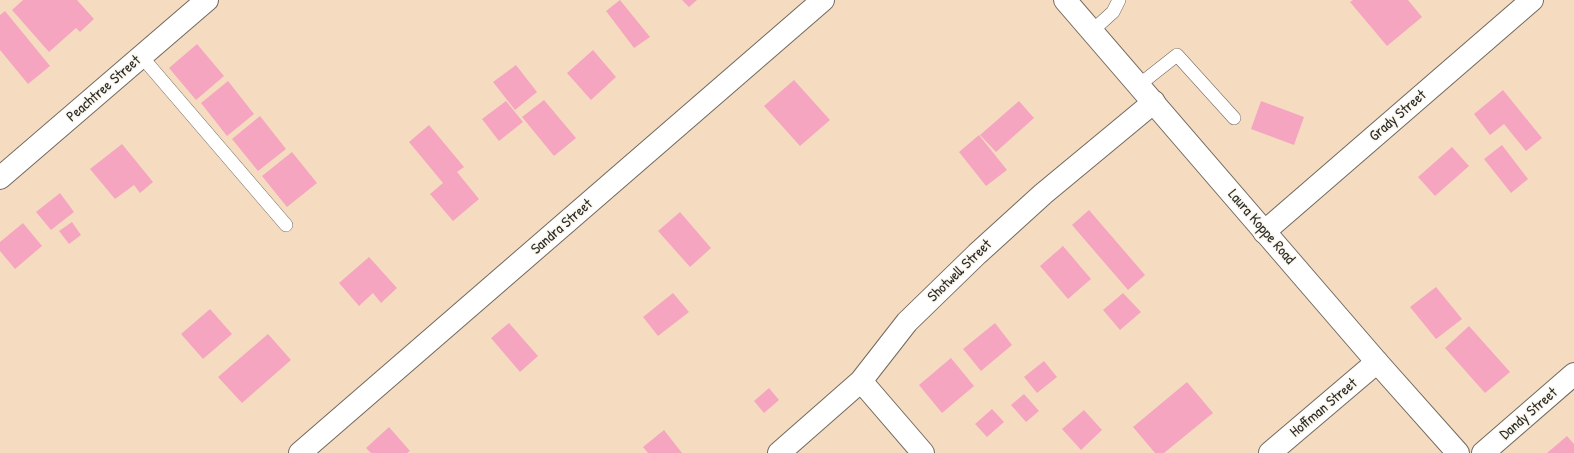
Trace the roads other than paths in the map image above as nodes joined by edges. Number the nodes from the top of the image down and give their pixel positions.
1 (207, 0) edge
2 (823, 0) edge
3 (1065, 0) edge
4 (1119, 0) edge
5 (1532, 0) edge
6 (1092, 31) junction
7 (142, 56) junction
8 (1138, 84) junction
9 (1154, 102) junction
10 (1234, 118) dead end
11 (0, 178) edge
12 (286, 225) dead end
13 (1264, 232) junction
14 (1377, 362) junction
15 (1573, 377) edge
16 (861, 381) junction
17 (300, 453) edge
18 (779, 453) edge
19 (923, 453) edge
20 (1270, 453) edge
21 (1458, 453) edge
22 (1483, 453) edge

1 - 7 street, Peachtree Street
2 - 17 street, Sandra Street
3 - 6 street, Laura Koppe Road
4 - 6 lane
5 - 13 street, Grady Street
6 - 8 street, Laura Koppe Road
7 - 11 street, Peachtree Street
7 - 12 lane
8 - 9 street, Laura Koppe Road
8 - 10 lane
9 - 13 street, Laura Koppe Road
9 - 16 street, Shotwell Street
13 - 14 street, Laura Koppe Road
14 - 20 street, Hoffman Street
14 - 21 street, Laura Koppe Road
15 - 22 street, Dandy Street
16 - 18 street, Shotwell Street
16 - 19 street

